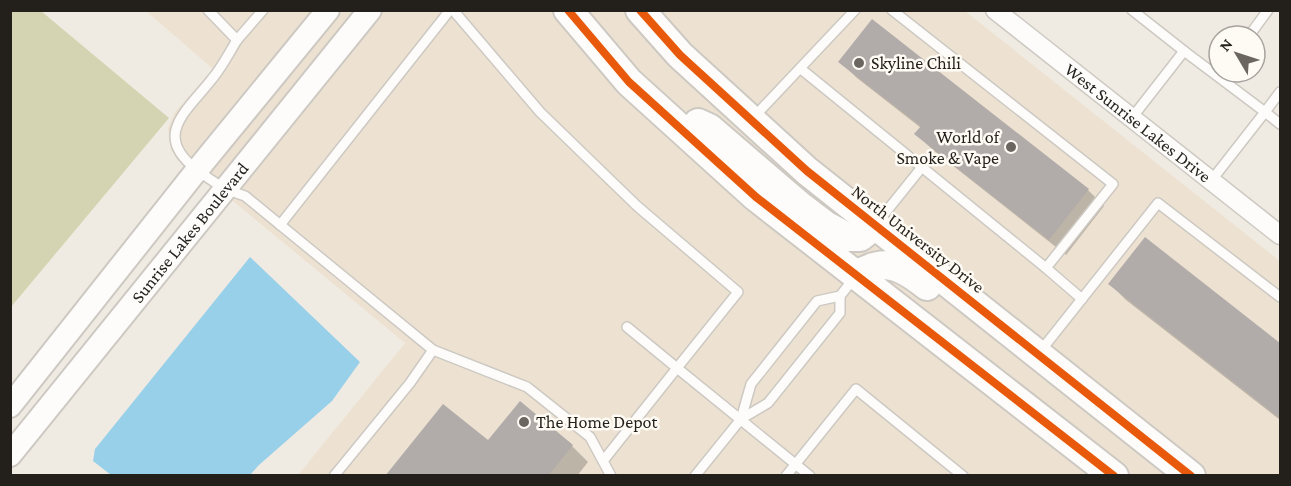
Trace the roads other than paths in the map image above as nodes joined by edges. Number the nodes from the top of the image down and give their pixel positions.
1 (208, 10) edge
2 (263, 10) edge
3 (328, 10) edge
4 (370, 10) edge
5 (452, 10) edge
6 (568, 10) edge
7 (640, 10) edge
8 (855, 10) edge
9 (892, 10) edge
10 (995, 10) edge
11 (1132, 10) edge
12 (1268, 10) edge
13 (1258, 24) edge
14 (237, 40) junction
15 (1184, 51) junction
16 (1207, 66) edge
17 (801, 69) junction
18 (1231, 84) edge
19 (1281, 92) edge
20 (650, 101) junction
21 (1265, 112) junction
22 (1131, 119) junction
23 (751, 120) junction
24 (1281, 124) edge
25 (922, 167) junction
26 (197, 170) junction
27 (1211, 182) junction
28 (224, 189) junction
29 (280, 225) junction
30 (875, 225) junction
31 (1281, 236) edge
32 (1046, 268) junction
33 (848, 285) junction
34 (1281, 297) edge
35 (1082, 299) junction
36 (627, 327) dead end
37 (433, 350) junction
38 (1038, 354) junction
39 (677, 368) junction
40 (10, 406) edge
41 (741, 419) junction
42 (1119, 419) junction
43 (10, 455) edge
44 (603, 461) junction
45 (796, 464) junction
46 (334, 476) edge
47 (611, 476) edge
48 (695, 476) edge
49 (786, 476) edge
50 (810, 476) edge
51 (963, 476) edge
52 (1114, 476) edge
53 (1191, 476) edge

1 - 14 lane
2 - 14 lane
3 - 26 street, Sunrise Lakes Boulevard
4 - 28 street, Sunrise Lakes Boulevard
5 - 29 lane
5 - 39 lane
6 - 20 main road
7 - 23 main road, North University Drive
8 - 17 lane
9 - 32 lane
10 - 22 street, West Sunrise Lakes Drive
11 - 15 lane
12 - 13 lane
14 - 26 lane
15 - 16 lane
15 - 22 lane
17 - 23 lane
17 - 25 lane
18 - 21 lane
19 - 21 lane
20 - 30 main road
20 - 33 main road
21 - 24 lane
21 - 27 lane
22 - 27 street, West Sunrise Lakes Drive
23 - 30 main road, North University Drive
25 - 30 lane
25 - 32 lane
26 - 28 lane
26 - 40 street, Sunrise Lakes Boulevard
27 - 31 street, West Sunrise Lakes Drive
28 - 29 lane
28 - 43 street, Sunrise Lakes Boulevard
29 - 37 lane
30 - 38 main road, North University Drive
32 - 35 lane
33 - 41 lane
33 - 41 lane
33 - 42 main road
33 - 52 main road
34 - 35 lane
35 - 38 lane
36 - 39 lane
37 - 44 lane
37 - 46 lane
38 - 42 main road, North University Drive
39 - 41 lane
39 - 44 lane
41 - 45 lane
41 - 48 lane
42 - 53 main road, North University Drive
44 - 47 lane
45 - 49 lane
45 - 50 lane
45 - 51 lane

